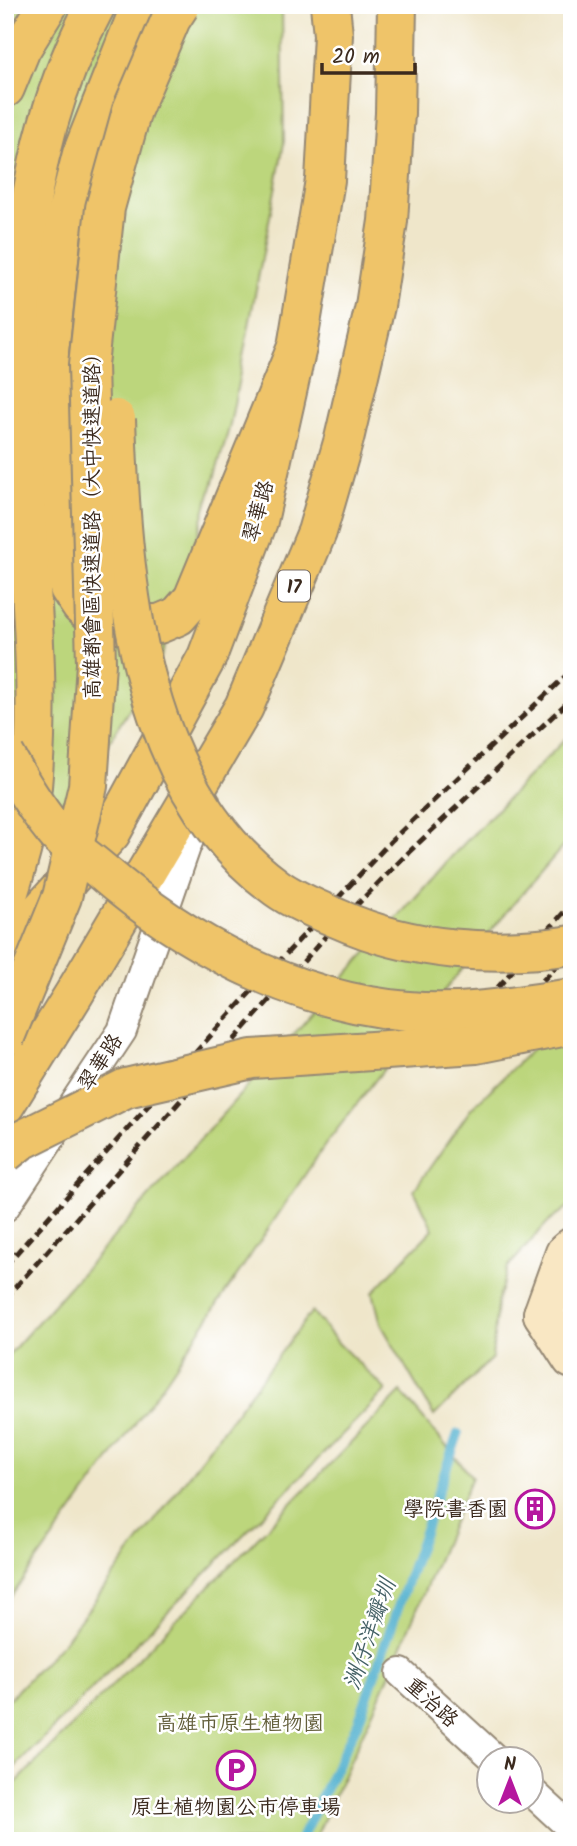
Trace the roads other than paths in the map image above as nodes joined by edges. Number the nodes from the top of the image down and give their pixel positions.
1 (48, 5) edge
2 (54, 5) edge
3 (96, 5) edge
4 (141, 5) edge
5 (180, 5) edge
6 (330, 5) edge
7 (397, 5) edge
8 (5, 88) edge
9 (5, 101) edge
10 (98, 283) junction
11 (297, 347) junction
12 (244, 707) junction
13 (5, 755) edge
14 (5, 905) edge
15 (572, 945) edge
16 (5, 950) edge
17 (572, 998) edge
18 (572, 1026) edge
19 (5, 1037) edge
20 (5, 1105) edge
21 (5, 1153) edge
22 (5, 1207) edge
23 (572, 1247) edge
24 (562, 1310) edge
25 (572, 1359) edge
26 (401, 1673) dead end
27 (478, 1744) edge
28 (546, 1806) edge
29 (572, 1829) edge

1 - 8 main road
2 - 9 street
3 - 14 main road, bridge
4 - 11 main road
5 - 10 main road, 高雄都會區快速道路（大中快速道路）, bridge
6 - 11 main road, 翠華路
7 - 12 main road, 翠華路 / 17
10 - 15 main road, bridge
10 - 19 main road, 高雄都會區快速道路（大中快速道路）, bridge
11 - 16 main road, 翠華路
12 - 20 main road, 翠華路 / 17
12 - 22 street, 翠華路
13 - 17 main road, bridge
18 - 21 main road, bridge
23 - 24 street
24 - 25 street
26 - 27 street, 重治路
28 - 29 street

